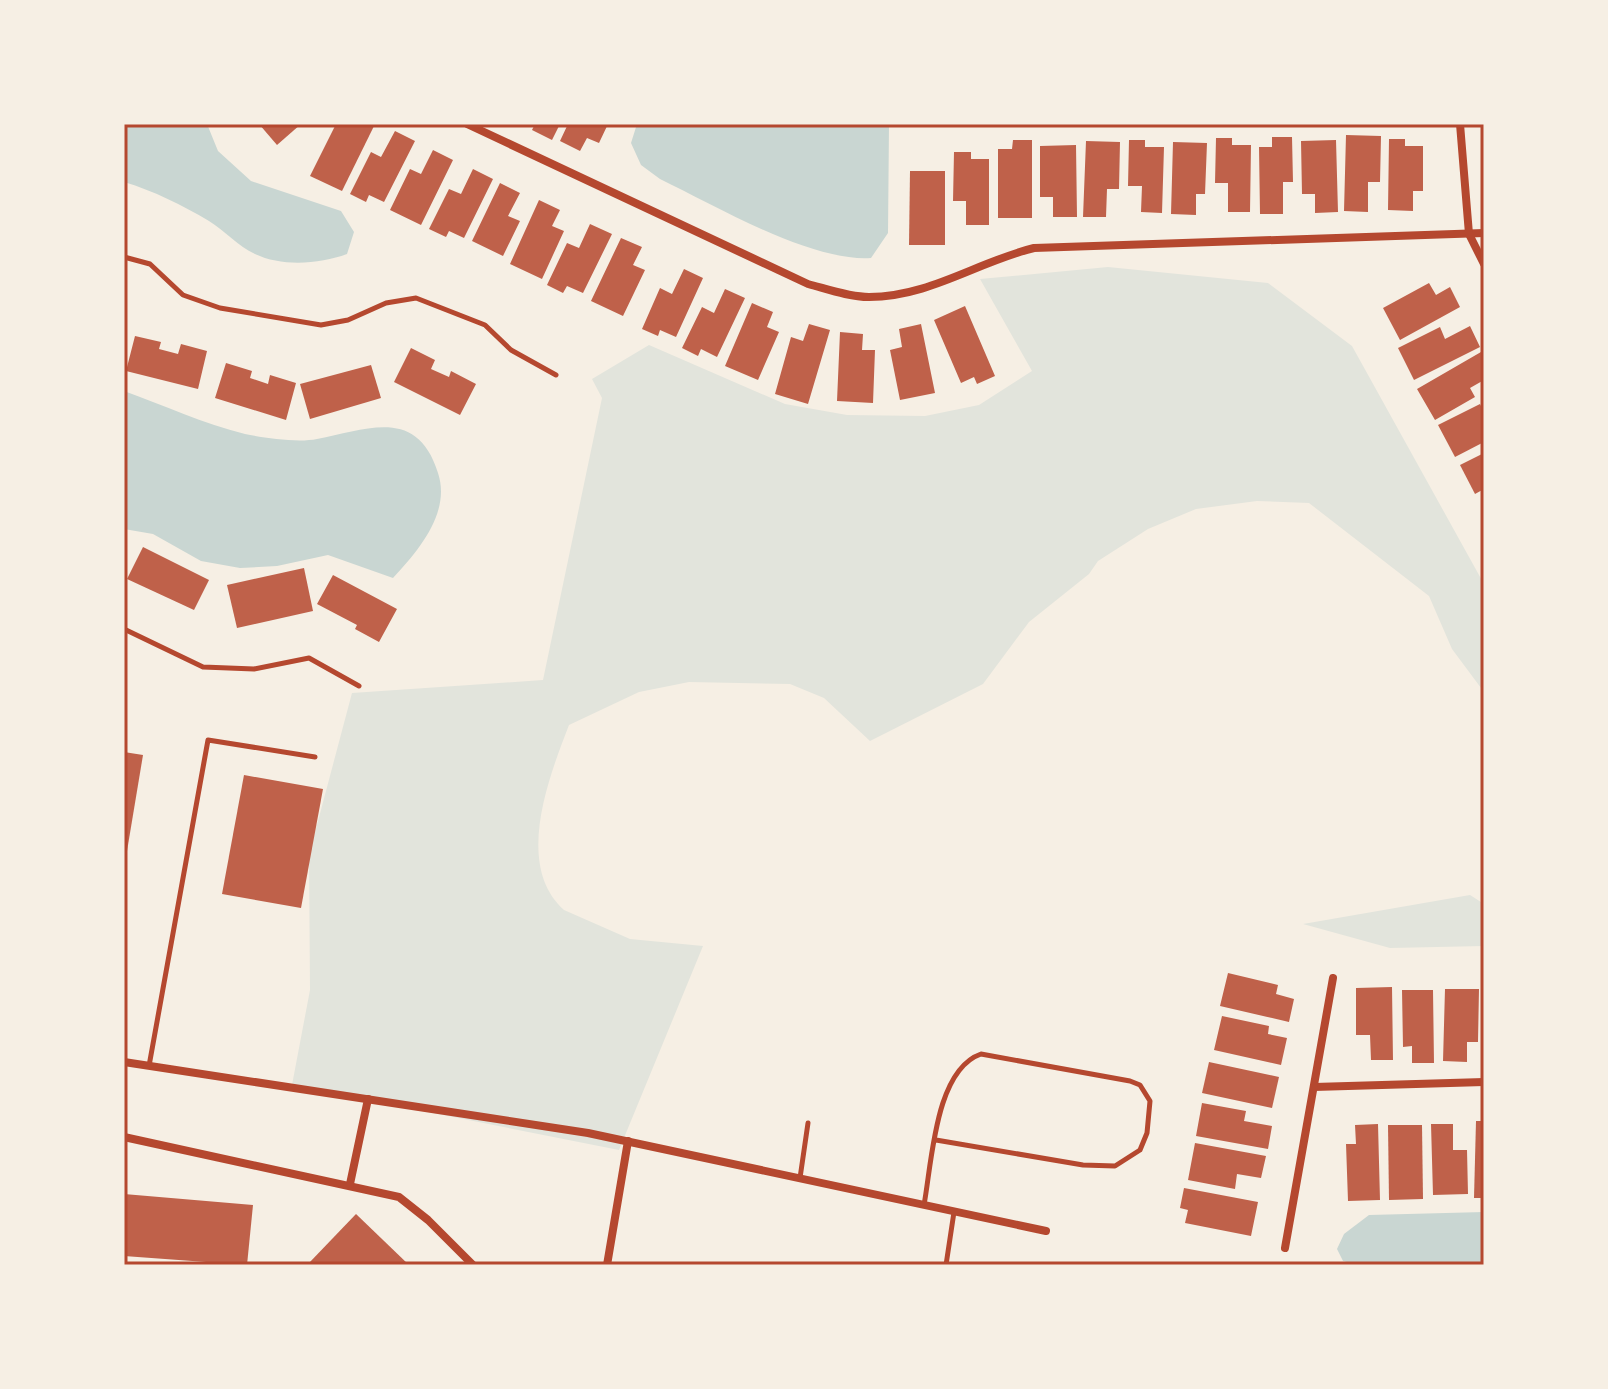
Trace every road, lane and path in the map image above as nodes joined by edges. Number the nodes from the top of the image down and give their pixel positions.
1 (467, 124) edge
2 (1460, 124) edge
3 (1484, 233) edge
4 (1469, 234) junction
5 (124, 257) edge
6 (1484, 264) edge
7 (556, 375) dead end
8 (124, 629) edge
9 (359, 686) dead end
10 (315, 757) dead end
11 (1333, 978) dead end
12 (124, 1061) edge
13 (146, 1065) junction
14 (1484, 1082) edge
15 (1314, 1087) junction
16 (368, 1099) junction
17 (808, 1123) dead end
18 (124, 1137) edge
19 (936, 1140) junction
20 (628, 1141) junction
21 (799, 1179) junction
22 (350, 1184) junction
23 (924, 1206) junction
24 (954, 1212) junction
25 (1046, 1231) dead end
26 (1285, 1248) dead end
27 (473, 1265) edge
28 (607, 1265) edge
29 (946, 1265) edge

1 - 4 street
2 - 4 street
3 - 4 street
4 - 6 street
5 - 7 lane
8 - 9 lane
10 - 13 lane
11 - 15 street
12 - 13 street
13 - 16 street
14 - 15 street
15 - 26 street
16 - 20 street
16 - 22 street
17 - 21 lane
18 - 22 street
19 - 19 lane
19 - 23 lane
20 - 21 street
20 - 28 street
21 - 23 street
22 - 27 street
23 - 24 street
24 - 25 street
24 - 29 lane

